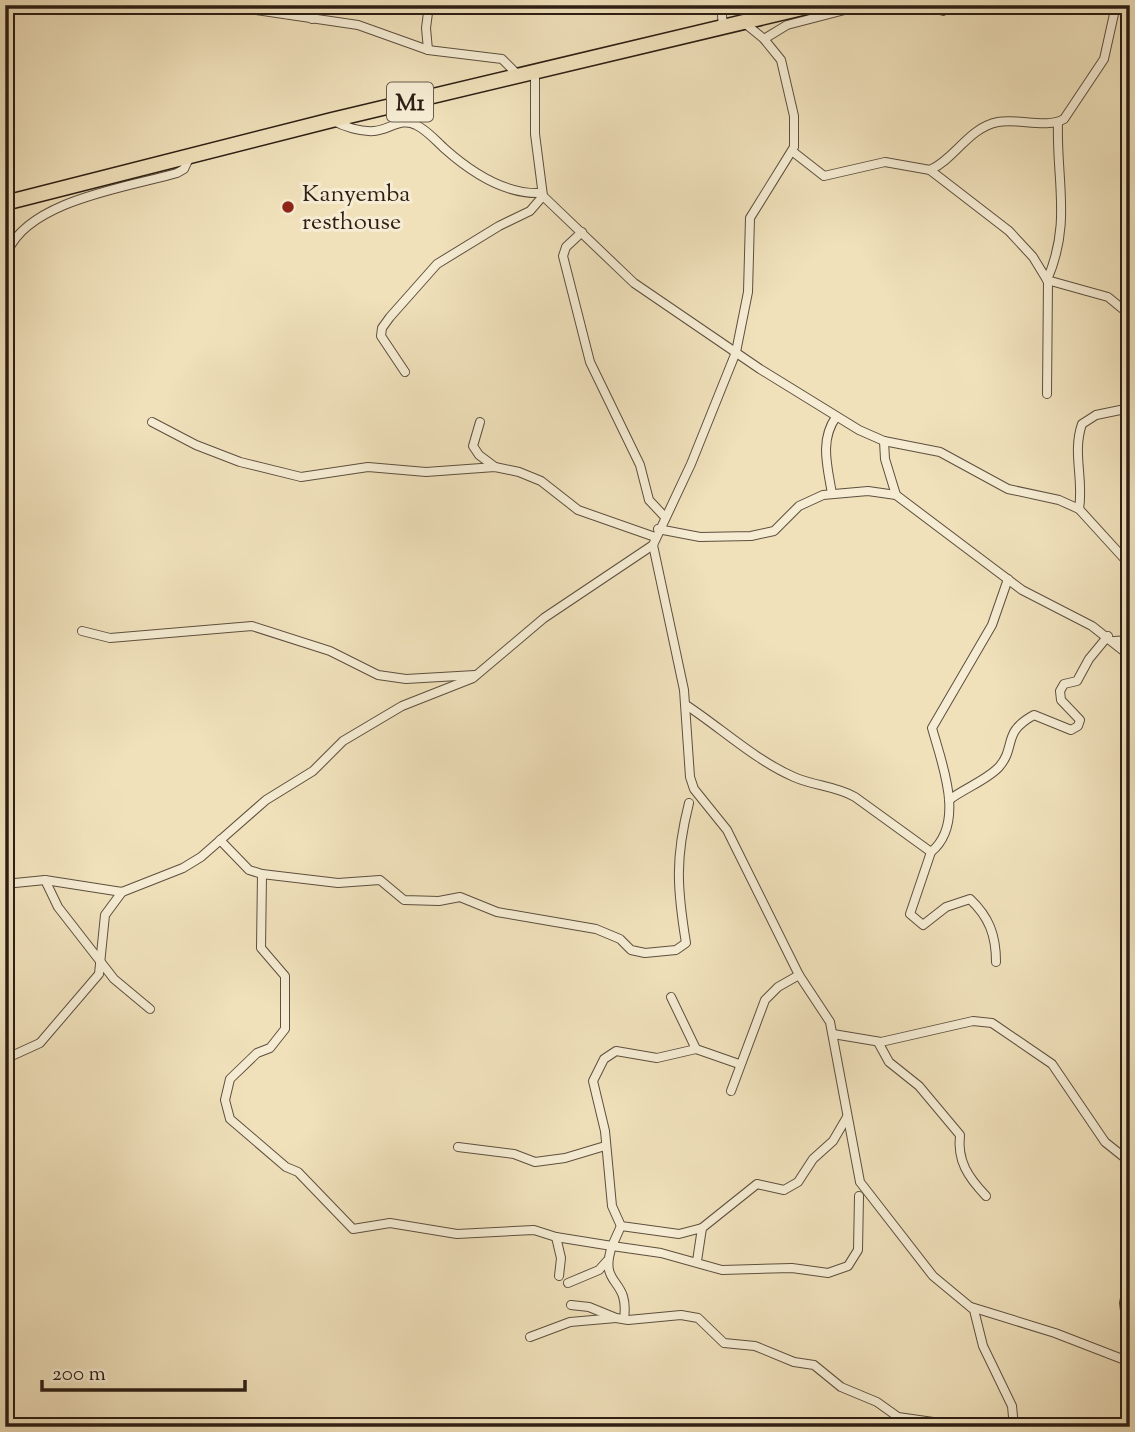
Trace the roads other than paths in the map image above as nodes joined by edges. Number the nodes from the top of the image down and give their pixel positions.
1 (222, 5) edge
2 (274, 5) edge
3 (314, 5) edge
4 (429, 5) edge
5 (721, 5) edge
6 (815, 5) edge
7 (864, 5) edge
8 (929, 5) edge
9 (950, 5) edge
10 (1116, 5) edge
11 (285, 14) junction
12 (312, 19) junction
13 (742, 21) junction
14 (723, 26) junction
15 (764, 39) junction
16 (428, 50) junction
17 (535, 73) junction
18 (519, 76) junction
19 (332, 120) junction
20 (1058, 122) junction
21 (792, 152) junction
22 (190, 156) junction
23 (930, 170) junction
24 (542, 195) junction
25 (5, 204) edge
26 (582, 232) junction
27 (1048, 280) junction
28 (5, 284) edge
29 (1130, 315) edge
30 (736, 352) junction
31 (405, 372) dead end
32 (1047, 394) dead end
33 (1130, 408) edge
34 (835, 417) junction
35 (152, 422) dead end
36 (481, 422) dead end
37 (884, 441) junction
38 (495, 467) junction
39 (832, 495) junction
40 (896, 495) junction
41 (1079, 509) junction
42 (664, 516) junction
43 (655, 537) junction
44 (1130, 565) edge
45 (1008, 579) junction
46 (82, 631) dead end
47 (1111, 638) junction
48 (1130, 640) edge
49 (1130, 656) edge
50 (478, 674) junction
51 (686, 705) junction
52 (949, 800) junction
53 (689, 803) dead end
54 (219, 840) junction
55 (931, 852) junction
56 (262, 874) junction
57 (44, 880) junction
58 (5, 884) edge
59 (122, 892) junction
60 (996, 962) dead end
61 (102, 964) junction
62 (799, 975) junction
63 (671, 997) dead end
64 (150, 1010) dead end
65 (834, 1034) junction
66 (878, 1042) junction
67 (696, 1049) junction
68 (5, 1059) edge
69 (739, 1064) junction
70 (731, 1090) dead end
71 (847, 1116) junction
72 (606, 1146) junction
73 (458, 1147) dead end
74 (1130, 1163) edge
75 (859, 1196) dead end
76 (986, 1196) dead end
77 (621, 1226) junction
78 (702, 1228) junction
79 (556, 1237) junction
80 (612, 1246) junction
81 (607, 1261) junction
82 (698, 1261) junction
83 (1130, 1275) edge
84 (559, 1276) dead end
85 (568, 1283) dead end
86 (571, 1305) dead end
87 (971, 1307) junction
88 (620, 1319) junction
89 (530, 1337) dead end
90 (1130, 1348) edge
91 (1130, 1362) edge
92 (968, 1427) edge
93 (1014, 1427) edge

1 - 11 street
2 - 11 street
3 - 12 street
4 - 16 street
5 - 14 street
6 - 13 highway, M1
7 - 15 street
8 - 9 street
10 - 20 street
11 - 12 street
12 - 16 street
13 - 14 highway, M1
13 - 15 street
14 - 17 highway, M1
15 - 21 street
16 - 18 street
17 - 18 highway, M1
17 - 24 street
18 - 19 highway, M1
19 - 22 highway, M1
19 - 24 street
20 - 23 street
20 - 27 street
21 - 23 street
21 - 30 street
22 - 25 highway, M1
22 - 28 street
23 - 27 street
24 - 26 street
24 - 31 street
26 - 30 street
26 - 42 street
27 - 29 street
27 - 32 street
30 - 34 street
30 - 42 street
33 - 41 street
34 - 37 street
34 - 39 street
35 - 38 street
36 - 38 street
37 - 40 street
37 - 41 street
38 - 43 street
39 - 40 street
39 - 43 street
40 - 45 street
41 - 44 street
42 - 43 street
43 - 50 street
43 - 51 street
45 - 47 street
45 - 52 street
46 - 50 street
47 - 48 street
47 - 49 street
47 - 52 street
50 - 54 street
51 - 55 street
51 - 62 street
52 - 55 street
53 - 56 street
54 - 56 street
54 - 59 street
55 - 60 street
56 - 79 street
57 - 58 street
57 - 59 street
57 - 61 street
59 - 61 street
61 - 64 street
61 - 68 street
62 - 65 street
62 - 69 street
63 - 67 street
65 - 66 street
65 - 71 street
66 - 74 street
66 - 76 street
67 - 69 street
67 - 72 street
69 - 70 street
71 - 78 street
71 - 87 street
72 - 73 street
72 - 77 street
75 - 82 street
77 - 78 street
77 - 80 street
78 - 82 street
79 - 80 street
79 - 84 street
80 - 81 street
80 - 82 street
81 - 85 street
81 - 88 street
83 - 90 street
86 - 88 street
87 - 91 street
87 - 93 street
88 - 89 street
88 - 92 street

